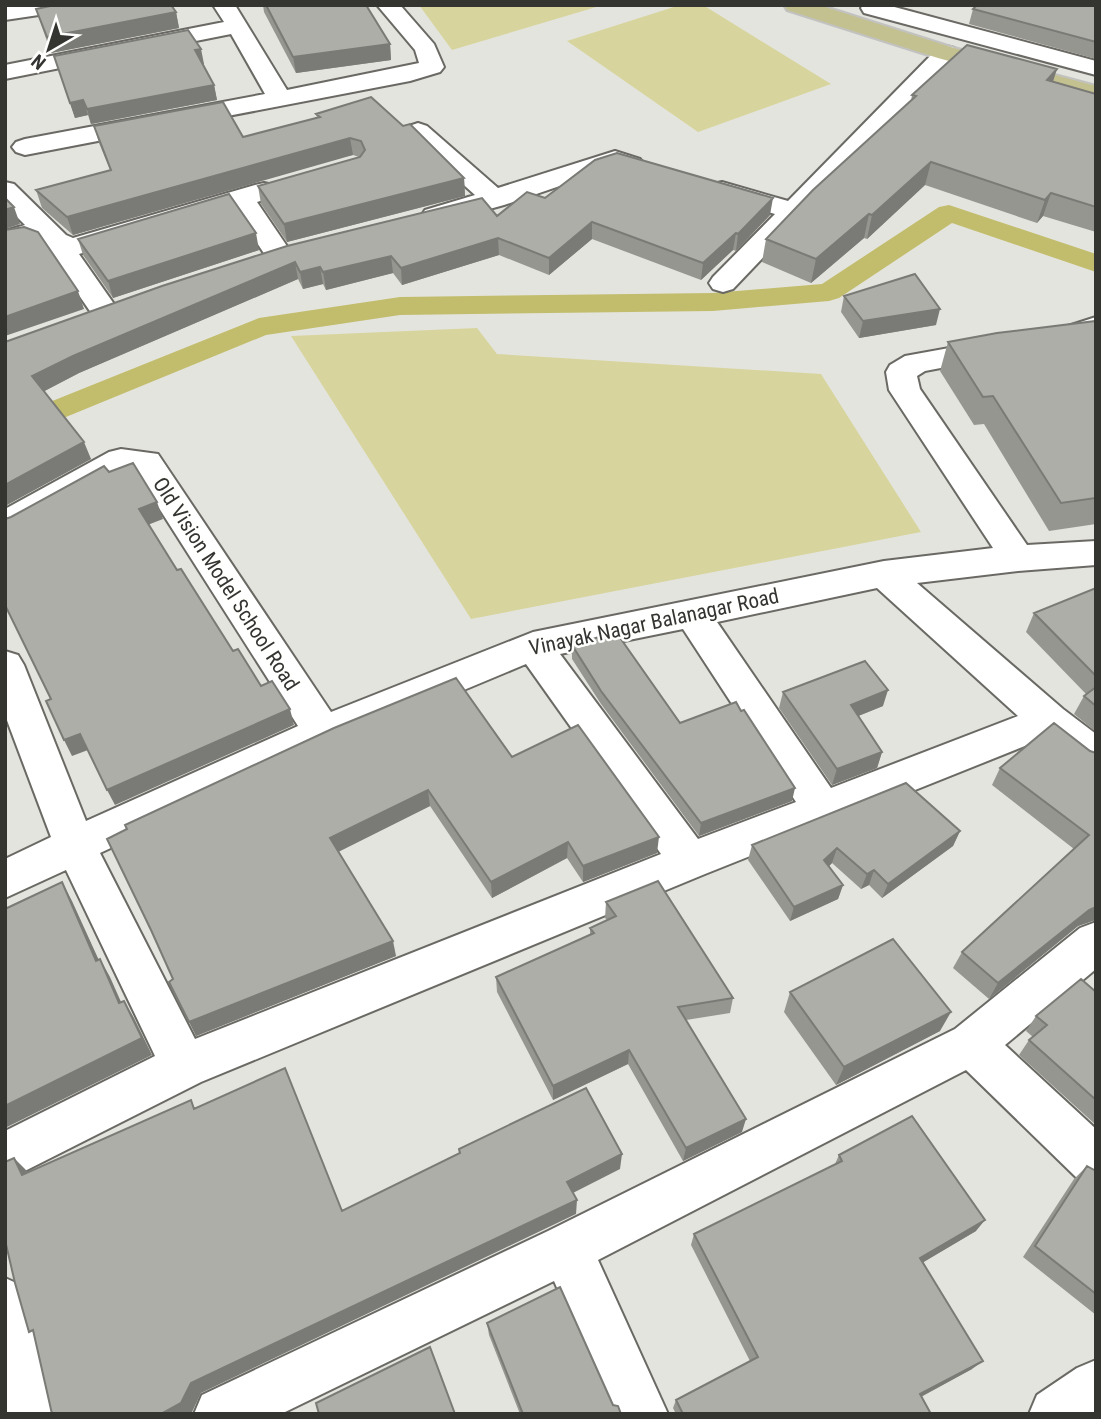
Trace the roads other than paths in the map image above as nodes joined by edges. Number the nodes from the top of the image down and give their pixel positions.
1 (59, 5) edge
2 (388, 5) edge
3 (795, 5) edge
4 (836, 5) edge
5 (876, 9) edge
6 (231, 11) edge
7 (5, 13) edge
8 (946, 54) junction
9 (1096, 68) edge
10 (5, 72) edge
11 (1096, 81) edge
12 (1096, 94) edge
13 (279, 98) junction
14 (418, 131) edge
15 (25, 147) dead end
16 (653, 170) edge
17 (290, 184) edge
18 (704, 185) edge
19 (5, 191) edge
20 (241, 198) junction
21 (495, 199) junction
22 (794, 211) junction
23 (412, 222) edge
24 (5, 240) edge
25 (59, 244) junction
26 (280, 255) edge
27 (723, 283) dead end
28 (106, 314) edge
29 (1096, 326) edge
30 (5, 524) edge
31 (1096, 553) edge
32 (1018, 558) junction
33 (884, 574) junction
34 (692, 613) junction
35 (533, 646) junction
36 (5, 666) edge
37 (1049, 720) junction
38 (323, 732) junction
39 (1096, 756) edge
40 (815, 797) dead end
41 (75, 845) junction
42 (690, 861) junction
43 (5, 880) edge
44 (1096, 942) edge
45 (971, 1044) junction
46 (184, 1066) junction
47 (5, 1157) edge
48 (1096, 1163) edge
49 (566, 1249) junction
50 (5, 1304) edge
51 (1096, 1387) edge
52 (32, 1414) edge
53 (221, 1414) edge
54 (641, 1414) edge
55 (1056, 1414) edge

1 - 7 street
2 - 13 street
3 - 8 main road
4 - 5 main road
5 - 9 street
5 - 11 main road
6 - 10 street
6 - 13 street
8 - 12 main road
8 - 22 street
13 - 15 street
14 - 21 street
16 - 21 street
17 - 20 street
18 - 22 street
19 - 25 street
20 - 25 street
20 - 26 street
21 - 23 street
22 - 27 street
24 - 25 street
25 - 28 street
29 - 32 street
30 - 38 street, Old Vision Model School Road
31 - 32 street, Vinayak Nagar Balanagar Road
32 - 33 street, Vinayak Nagar Balanagar Road
33 - 34 street, Vinayak Nagar Balanagar Road
33 - 37 street
34 - 35 street, Vinayak Nagar Balanagar Road
34 - 40 street
35 - 38 street, Vinayak Nagar Balanagar Road
35 - 42 street
36 - 41 street
37 - 39 street
37 - 42 street
38 - 41 street, Vinayak Nagar Balanagar Road
41 - 43 street, Vinayak Nagar Balanagar Road
41 - 46 street
42 - 46 street
44 - 45 street
45 - 48 street
45 - 49 street
46 - 47 street
49 - 53 street
49 - 54 street
50 - 52 street
51 - 55 street

